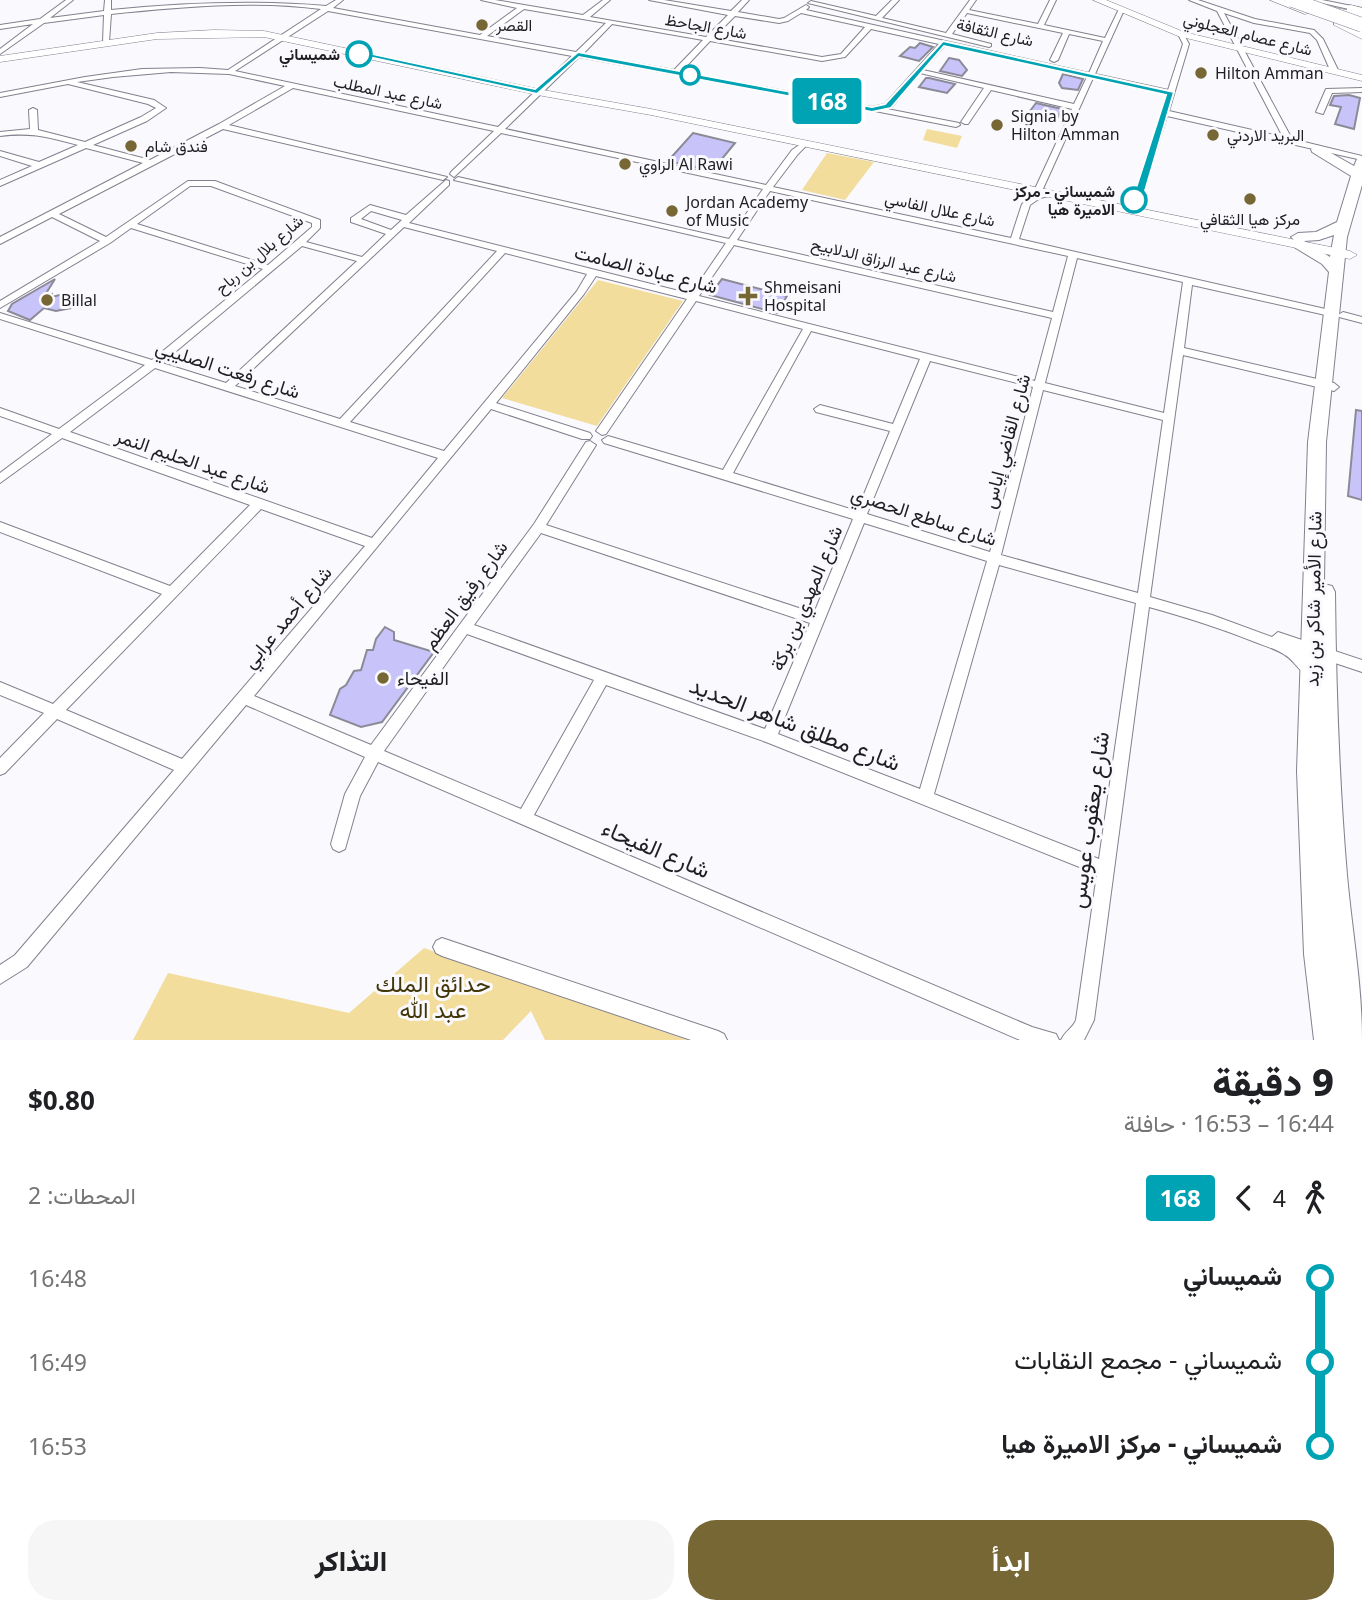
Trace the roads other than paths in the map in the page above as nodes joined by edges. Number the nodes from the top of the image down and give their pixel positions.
1 (70, 0) edge
2 (108, 0) edge
3 (340, 0) edge
4 (484, 0) edge
5 (607, 0) edge
6 (652, 0) edge
7 (746, 0) edge
8 (896, 0) edge
9 (973, 0) edge
10 (1053, 0) edge
11 (1098, 0) edge
12 (1192, 0) edge
13 (1278, 0) edge
14 (1312, 0) edge
15 (674, 2) edge
16 (813, 2) edge
17 (1296, 2) edge
18 (329, 7) junction
19 (522, 7) junction
20 (108, 11) junction
21 (802, 11) junction
22 (967, 11) junction
23 (1220, 11) junction
24 (733, 14) junction
25 (1120, 15) junction
26 (584, 18) junction
27 (877, 19) junction
28 (39, 21) junction
29 (1360, 22) edge
30 (610, 23) junction
31 (1040, 26) junction
32 (0, 27) edge
33 (869, 27) junction
34 (295, 29) joint
35 (1068, 32) junction
36 (482, 36) junction
37 (947, 36) junction
38 (269, 38) junction
39 (1184, 39) junction
40 (706, 40) junction
41 (1107, 40) junction
42 (106, 42) junction
43 (943, 44) junction
44 (1241, 51) junction
45 (0, 52) edge
46 (578, 54) junction
47 (0, 59) edge
48 (1055, 60) junction
49 (919, 71) junction
50 (229, 72) junction
51 (676, 72) junction
52 (1092, 72) junction
53 (1335, 72) junction
54 (1359, 79) edge
55 (67, 82) junction
56 (291, 86) junction
57 (989, 87) junction
58 (539, 90) junction
59 (1172, 90) junction
60 (1362, 90) edge
61 (0, 95) edge
62 (1075, 107) junction
63 (878, 109) junction
64 (33, 110) dead end
65 (1320, 112) dead end
66 (1166, 113) junction
67 (222, 126) junction
68 (34, 131) junction
69 (500, 131) junction
70 (0, 134) edge
71 (1289, 142) junction
72 (87, 144) junction
73 (797, 145) junction
74 (1317, 149) joint
75 (0, 153) edge
76 (151, 163) junction
77 (39, 165) junction
78 (1361, 165) edge
79 (456, 177) junction
80 (444, 180) junction
81 (0, 183) edge
82 (1014, 186) junction
83 (768, 188) junction
84 (1038, 191) junction
85 (1056, 194) junction
86 (1362, 195) edge
87 (1026, 204) junction
88 (1125, 208) junction
89 (52, 214) junction
90 (406, 222) junction
91 (131, 225) junction
92 (1343, 226) junction
93 (392, 233) junction
94 (1298, 240) junction
95 (0, 241) edge
96 (107, 241) junction
97 (732, 241) junction
98 (1014, 241) junction
99 (300, 243) junction
100 (1345, 250) junction
101 (502, 251) junction
102 (1073, 255) junction
103 (363, 260) junction
104 (269, 268) junction
105 (1335, 270) junction
106 (592, 274) junction
107 (1188, 281) junction
108 (693, 299) junction
109 (0, 305) edge
110 (1336, 314) junction
111 (0, 316) edge
112 (1058, 316) junction
113 (1362, 320) edge
114 (808, 328) junction
115 (1177, 350) junction
116 (926, 358) junction
117 (154, 364) junction
118 (1041, 385) junction
119 (1328, 386) junction
120 (227, 388) junction
121 (489, 405) junction
122 (820, 409) dead end
123 (0, 412) edge
124 (1168, 418) junction
125 (342, 424) junction
126 (896, 429) junction
127 (63, 434) junction
128 (605, 435) junction
129 (588, 440) junction
130 (445, 456) junction
131 (727, 474) junction
132 (0, 479) edge
133 (260, 503) junction
134 (861, 516) junction
135 (0, 527) edge
136 (538, 527) junction
137 (374, 544) junction
138 (994, 559) junction
139 (171, 592) junction
140 (1142, 601) junction
141 (817, 621) junction
142 (1230, 627) junction
143 (466, 628) junction
144 (1315, 658) junction
145 (1362, 666) edge
146 (603, 677) junction
147 (0, 688) edge
148 (244, 698) junction
149 (55, 712) junction
150 (769, 737) junction
151 (373, 755) junction
152 (184, 767) junction
153 (0, 768) edge
154 (925, 798) junction
155 (524, 818) junction
156 (339, 844) dead end
157 (1105, 869) junction
158 (442, 947) dead end
159 (0, 975) edge
160 (1356, 1027) edge
161 (718, 1040) edge
162 (1051, 1040) edge
163 (1070, 1040) edge
164 (1328, 1040) edge

1 - 28 street
2 - 20 street
3 - 18 street
4 - 19 street, شارع الجاحظ
5 - 26 street
6 - 15 street
7 - 24 street
8 - 27 street
9 - 22 street
10 - 31 street
11 - 25 street, شارع عصام العجلوني
12 - 23 street
13 - 17 highway
13 - 29 street
14 - 29 street
15 - 24 street
16 - 21 street
16 - 27 street, شارع الثقافة
17 - 29 highway, bridge
17 - 29 street
18 - 20 street
18 - 34 street
18 - 36 street
19 - 26 street, شارع الجاحظ
19 - 36 street
20 - 28 street
20 - 42 street
21 - 24 street
21 - 33 street, شارع الثقافة
22 - 31 street
22 - 37 street
23 - 44 street
23 - 53 street
24 - 40 street
25 - 39 street, شارع عصام العجلوني
25 - 41 street
26 - 30 street, شارع الجاحظ
27 - 37 street, شارع الثقافة
28 - 32 street
28 - 45 street
30 - 40 street, شارع الجاحظ
30 - 46 street
31 - 35 street
33 - 40 street, شارع الجاحظ
33 - 43 street, شارع الثقافة
34 - 38 street
35 - 41 street
35 - 48 street
36 - 46 street
37 - 48 street, شارع الثقافة
38 - 42 street
38 - 50 street
38 - 58 street
39 - 44 street, شارع عصام العجلوني
39 - 59 street
40 - 51 street
41 - 52 street
42 - 47 street
43 - 49 street
43 - 52 street, شارع الثقافة
44 - 53 street, شارع عصام العجلوني
44 - 71 street
46 - 51 street
46 - 58 street
48 - 52 street, شارع الثقافة
49 - 57 street
49 - 63 street
50 - 55 street, شارع عبد المطلب
50 - 56 street, شارع عبد المطلب
51 - 63 street
52 - 59 street, شارع الثقافة
52 - 62 street
53 - 54 street, شارع عصام العجلوني
55 - 61 street, شارع عبد المطلب
55 - 72 street
56 - 67 street
56 - 69 street, شارع عبد المطلب
57 - 62 street
57 - 63 street
58 - 69 street
58 - 73 street
59 - 66 street
60 - 65 street
62 - 84 street
64 - 68 street
66 - 71 street
66 - 88 street
67 - 76 street
67 - 80 street
68 - 70 street
68 - 72 street
69 - 79 street
69 - 83 street, شارع عبد المطلب
71 - 74 street
72 - 76 street
72 - 77 street
73 - 82 street
73 - 83 street
74 - 78 main road
75 - 77 street
76 - 89 street
77 - 81 street
78 - 92 main road, شارع الأمير شاكر بن زيد
79 - 80 street
79 - 97 street, شارع عبد الرزاق الدلابيح
80 - 90 street
82 - 84 street
82 - 87 street
83 - 97 street
83 - 98 street, شارع علال الفاسي
84 - 85 street
85 - 87 street
85 - 88 street
86 - 100 main road, شارع الأمير شاكر بن زيد
87 - 98 street
88 - 94 street
89 - 95 street
89 - 96 street
90 - 93 street
90 - 93 street, شارع عبادة الصامت
90 - 101 street, شارع عبادة الصامت
91 - 96 street, شارع بلال بن رباح
91 - 99 street, شارع بلال بن رباح
91 - 104 street
92 - 94 main road
92 - 100 main road, شارع الأمير شاكر بن زيد
93 - 103 street
94 - 100 street
94 - 105 main road
96 - 109 street, شارع بلال بن رباح
97 - 108 street
97 - 112 street, شارع عبد الرزاق الدلابيح
98 - 102 street, شارع علال الفاسي
99 - 103 street
99 - 104 street, شارع بلال بن رباح
100 - 105 main road, شارع الأمير شاكر بن زيد
100 - 110 main road, شارع الأمير شاكر بن زيد
101 - 106 street, شارع عبادة الصامت
101 - 125 street
102 - 107 street, شارع علال الفاسي
102 - 112 street, شارع القاضي إياس
103 - 120 street
104 - 117 street, شارع بلال بن رباح
105 - 110 main road, شارع الأمير شاكر بن زيد
106 - 108 street, شارع عبادة الصامت
106 - 121 street, شارع أحمد عرابي
107 - 110 street, شارع علال الفاسي
107 - 115 street
108 - 114 street, شارع عبادة الصامت
108 - 128 street
110 - 113 street, شارع علال الفاسي
110 - 119 main road, شارع الأمير شاكر بن زيد
111 - 117 street, شارع رفعت الصليبي
112 - 118 street, شارع القاضي إياس
114 - 116 street, شارع عبادة الصامت
114 - 131 street
115 - 119 street
115 - 124 street
116 - 118 street, شارع عبادة الصامت
116 - 126 street, شارع المهدي بن بركة
117 - 120 street, شارع رفعت الصليبي
117 - 127 street, شارع بلال بن رباح
118 - 124 street, شارع عبادة الصامت
118 - 138 street, شارع القاضي إياس
119 - 144 main road, شارع الأمير شاكر بن زيد
120 - 125 street, شارع رفعت الصليبي
121 - 129 street
121 - 130 street, شارع أحمد عرابي
122 - 126 street
123 - 127 street, شارع عبد الحليم النمر
124 - 140 street
125 - 130 street, شارع رفعت الصليبي
126 - 134 street, شارع المهدي بن بركة
127 - 132 street, شارع بلال بن رباح
127 - 133 street, شارع عبد الحليم النمر
128 - 129 street
128 - 131 street, شارع ساطع الحصري
129 - 136 street, شارع رفيق العظم
130 - 137 street, شارع أحمد عرابي
131 - 134 street, شارع ساطع الحصري
133 - 137 street, شارع عبد الحليم النمر
133 - 139 street
134 - 138 street, شارع ساطع الحصري
134 - 141 street, شارع المهدي بن بركة
135 - 139 street
136 - 141 street
136 - 143 street, شارع رفيق العظم
137 - 148 street, شارع أحمد عرابي
138 - 140 street, شارع ساطع الحصري
138 - 154 street, شارع القاضي إياس
139 - 149 street
140 - 142 street, شارع ساطع الحصري
140 - 157 street, شارع يعقوب عويس
141 - 150 street, شارع المهدي بن بركة
142 - 144 street, شارع ساطع الحصري
142 - 144 street, شارع ساطع الحصري
143 - 146 street, شارع مطلق شاهر الحديد
143 - 151 street, شارع رفيق العظم
144 - 145 street, شارع ساطع الحصري
144 - 160 main road, شارع الأمير شاكر بن زيد
144 - 164 main road, شارع الأمير شاكر بن زيد
146 - 150 street, شارع مطلق شاهر الحديد
146 - 155 street
147 - 149 street
148 - 151 street, شارع الفيحاء
148 - 152 street, شارع أحمد عرابي
149 - 152 street
149 - 153 street
150 - 154 street, شارع مطلق شاهر الحديد
151 - 155 street, شارع الفيحاء
151 - 156 street, شارع رفيق العظم
152 - 159 street, شارع أحمد عرابي
154 - 157 street, شارع مطلق شاهر الحديد
155 - 162 street, شارع الفيحاء
157 - 163 street, شارع يعقوب عويس
158 - 161 street

